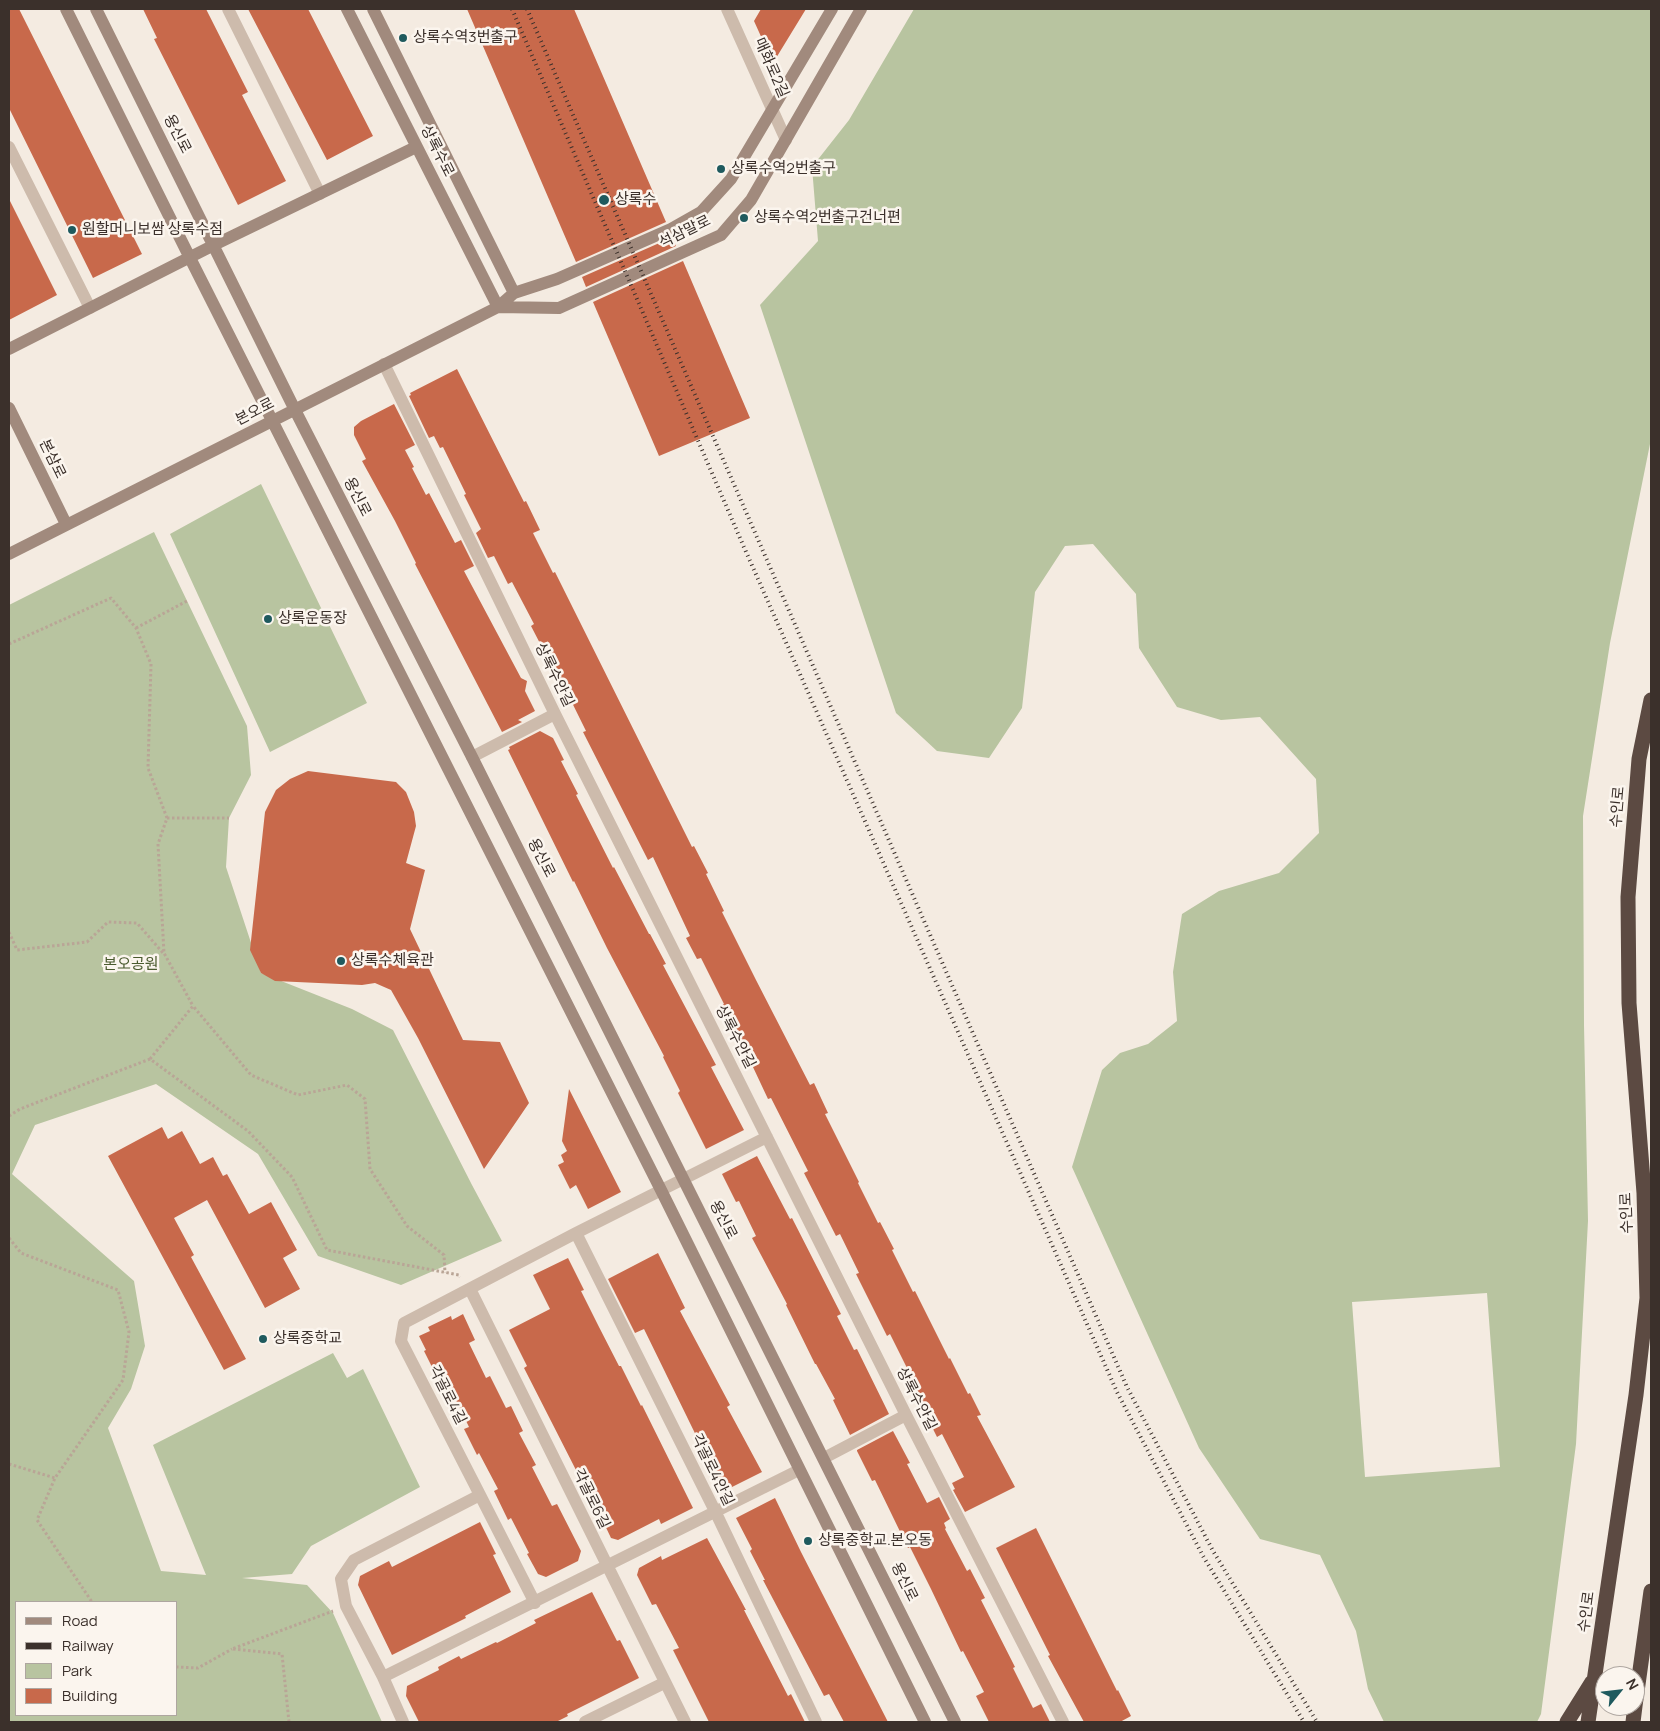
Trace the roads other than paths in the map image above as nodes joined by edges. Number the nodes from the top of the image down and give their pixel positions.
1 (66, 9) edge
2 (96, 9) edge
3 (228, 9) edge
4 (346, 9) edge
5 (373, 9) edge
6 (727, 9) edge
7 (832, 9) edge
8 (861, 9) edge
9 (772, 111) junction
10 (786, 140) junction
11 (9, 147) edge
12 (416, 147) junction
13 (320, 194) junction
14 (214, 245) junction
15 (190, 258) junction
16 (514, 293) junction
17 (498, 307) junction
18 (90, 308) junction
19 (9, 348) edge
20 (384, 364) junction
21 (9, 408) edge
22 (295, 410) junction
23 (273, 421) junction
24 (66, 524) junction
25 (9, 554) edge
26 (1651, 700) edge
27 (555, 714) junction
28 (472, 757) junction
29 (767, 1137) junction
30 (684, 1178) junction
31 (661, 1190) junction
32 (576, 1233) junction
33 (470, 1289) junction
34 (906, 1416) junction
35 (824, 1458) junction
36 (799, 1470) junction
37 (480, 1495) junction
38 (715, 1511) junction
39 (607, 1567) junction
40 (1651, 1591) edge
41 (535, 1603) junction
42 (1597, 1666) edge
43 (1641, 1666) edge
44 (383, 1677) junction
45 (1595, 1677) joint
46 (664, 1683) junction
47 (403, 1722) edge
48 (585, 1722) edge
49 (685, 1722) edge
50 (816, 1722) edge
51 (925, 1722) edge
52 (955, 1722) edge
53 (1063, 1722) edge
54 (1567, 1722) edge
55 (1588, 1722) edge

1 - 15 main road
2 - 14 main road, 용신로
3 - 13 street
4 - 12 main road, 상록수로
5 - 16 main road, 상록수로
6 - 9 street, 매화로2길
7 - 9 main road, 석삼말로
8 - 10 main road, 석삼말로
9 - 10 street, 매화로2길
9 - 16 main road, 석삼말로
10 - 17 main road, 석삼말로
11 - 18 street
12 - 13 main road
12 - 17 main road, 상록수로
13 - 14 main road
14 - 15 main road
14 - 22 main road, 용신로
15 - 18 main road
15 - 23 main road
16 - 17 main road, 본오로
17 - 20 main road, 본오로
18 - 19 main road
20 - 22 main road, 본오로
20 - 27 street, 상록수안길
21 - 24 main road, 본삼로
22 - 23 main road, 본오로
22 - 28 main road, 용신로
23 - 24 main road, 본오로
23 - 31 main road
24 - 25 main road, 본오로
26 - 42 highway, 수인로
27 - 28 street
27 - 29 street, 상록수안길
28 - 30 main road, 용신로
29 - 30 street, 각골로4길
29 - 34 street, 상록수안길
30 - 31 street, 각골로4길
30 - 35 main road, 용신로
31 - 32 street, 각골로4길
31 - 36 main road
32 - 33 street, 각골로4길
32 - 38 street, 각골로4안길
33 - 37 street, 각골로4길
33 - 39 street, 각골로6길
34 - 35 street
34 - 53 street, 상록수안길
35 - 52 main road, 용신로
36 - 38 street
36 - 51 main road
37 - 41 street
37 - 44 street
38 - 39 street
38 - 50 street, 각골로4안길
39 - 41 street
39 - 46 street, 각골로6길
40 - 43 highway
41 - 44 street
44 - 47 street
45 - 54 highway
45 - 55 highway, 수인로
46 - 48 street
46 - 49 street, 각골로6길

